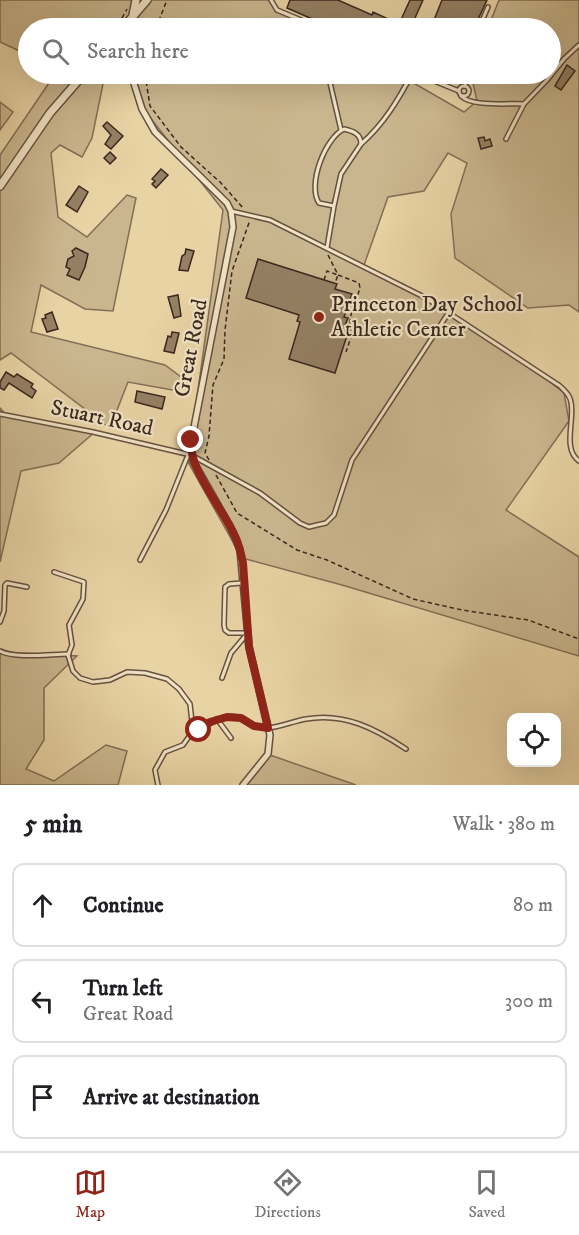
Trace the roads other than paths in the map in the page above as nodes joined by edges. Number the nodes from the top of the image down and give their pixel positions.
1 (136, 0) edge
2 (147, 0) edge
3 (271, 0) edge
4 (488, 7) dead end
5 (132, 16) joint
6 (296, 18) edge
7 (483, 18) edge
8 (579, 45) edge
9 (561, 63) edge
10 (75, 84) edge
11 (134, 84) edge
12 (330, 84) edge
13 (406, 84) edge
14 (442, 84) edge
15 (543, 84) edge
16 (465, 86) joint
17 (459, 91) junction
18 (462, 96) junction
19 (524, 104) junction
20 (341, 130) junction
21 (506, 139) dead end
22 (361, 144) junction
23 (0, 186) edge
24 (334, 206) junction
25 (231, 211) junction
26 (327, 248) junction
27 (449, 312) junction
28 (0, 414) edge
29 (190, 455) junction
30 (579, 461) edge
31 (140, 560) dead end
32 (54, 572) dead end
33 (244, 583) junction
34 (27, 587) dead end
35 (0, 622) edge
36 (247, 633) junction
37 (0, 651) edge
38 (69, 654) junction
39 (222, 678) dead end
40 (217, 720) junction
41 (268, 728) junction
42 (193, 731) junction
43 (231, 738) dead end
44 (406, 749) dead end
45 (158, 785) edge
46 (243, 785) edge

1 - 5 street
2 - 5 street
3 - 6 lane
4 - 7 lane
8 - 9 lane
10 - 23 street
11 - 25 street
12 - 20 lane
13 - 22 lane
14 - 17 lane
15 - 19 lane
16 - 17 lane
16 - 18 lane
17 - 18 lane
18 - 19 lane
19 - 21 lane
20 - 22 lane
20 - 24 lane
22 - 24 lane
24 - 26 lane
25 - 26 lane
25 - 29 street, Great Road
26 - 27 lane
27 - 29 lane, Stuart Road
27 - 30 lane
28 - 29 lane, Stuart Road
29 - 31 lane
29 - 33 street
32 - 38 lane
33 - 36 street
33 - 36 lane
34 - 35 lane
36 - 39 lane
36 - 41 street
37 - 38 lane
38 - 42 lane
40 - 41 lane
40 - 42 lane
40 - 43 lane
41 - 44 lane
41 - 46 street
42 - 45 lane

